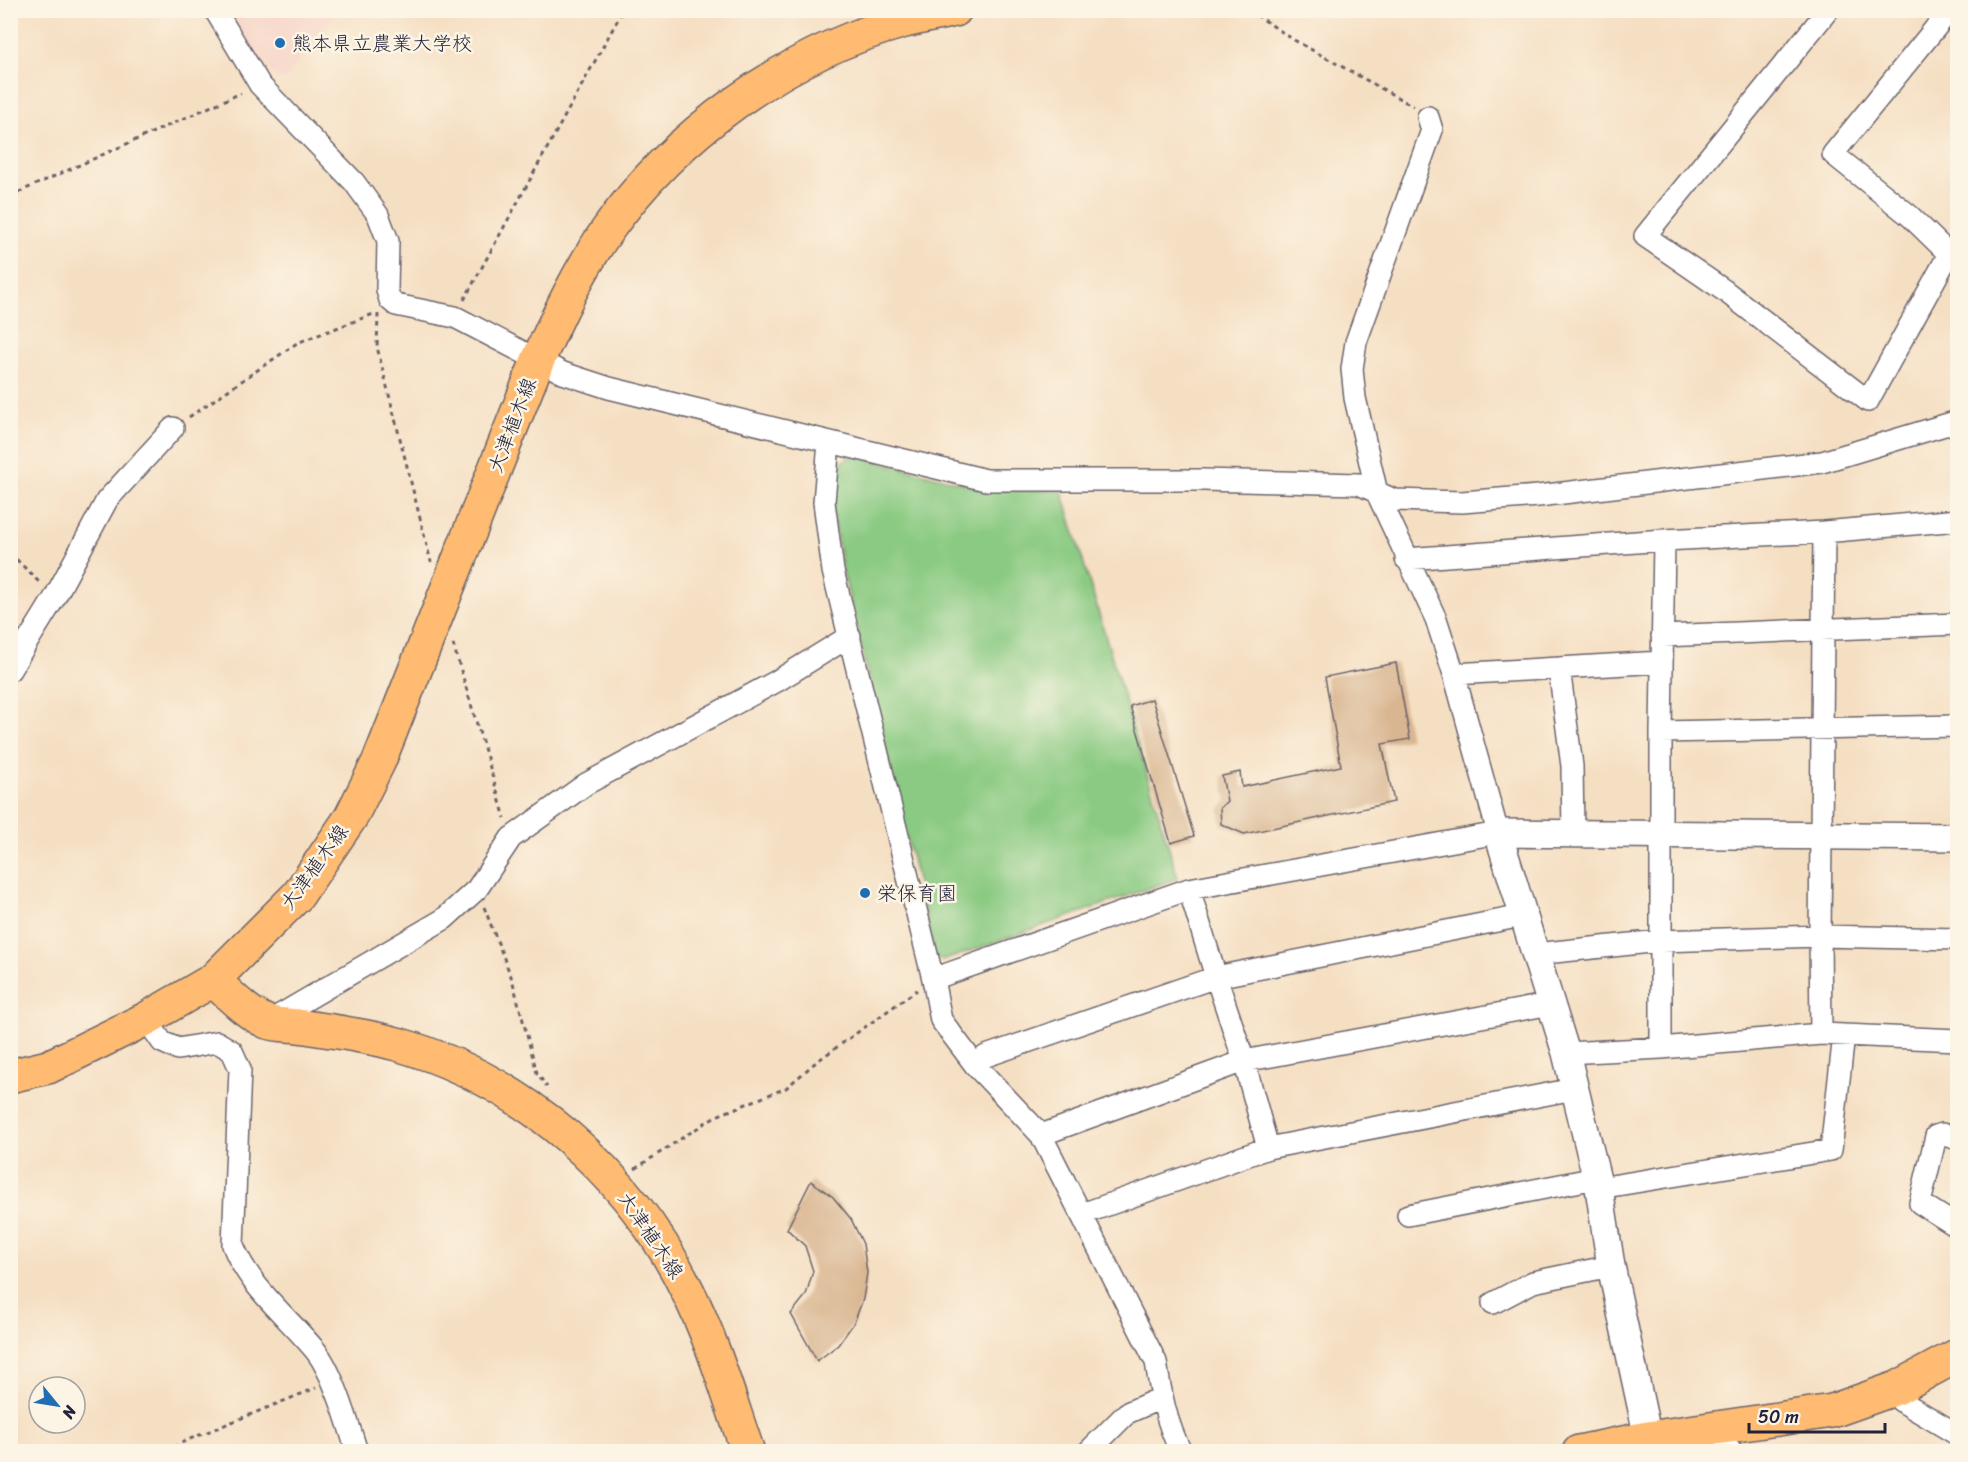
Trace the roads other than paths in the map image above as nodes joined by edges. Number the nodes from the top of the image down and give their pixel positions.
1 (214, 10) edge
2 (955, 10) edge
3 (1828, 10) edge
4 (1950, 10) edge
5 (1428, 117) road end
6 (538, 360) junction
7 (1958, 421) edge
8 (173, 428) road end
9 (829, 442) junction
10 (1377, 494) junction
11 (1958, 520) edge
12 (1824, 532) junction
13 (1664, 540) junction
14 (1406, 559) junction
15 (1958, 624) edge
16 (1822, 630) junction
17 (850, 636) junction
18 (1662, 636) junction
19 (1661, 662) junction
20 (1559, 668) junction
21 (10, 670) edge
22 (1454, 674) junction
23 (1958, 726) edge
24 (1821, 729) junction
25 (1661, 732) junction
26 (1573, 832) junction
27 (1498, 833) junction
28 (1660, 833) junction
29 (1820, 837) junction
30 (1958, 837) edge
31 (1189, 889) junction
32 (1522, 916) junction
33 (1820, 936) junction
34 (1958, 939) edge
35 (1660, 941) junction
36 (1535, 954) junction
37 (1216, 977) junction
38 (933, 979) junction
39 (213, 980) junction
40 (1551, 1004) junction
41 (146, 1019) junction
42 (268, 1022) junction
43 (1821, 1034) junction
44 (1844, 1035) junction
45 (1958, 1040) edge
46 (1661, 1047) junction
47 (1566, 1053) junction
48 (1244, 1061) junction
49 (975, 1065) junction
50 (10, 1076) edge
51 (1574, 1089) junction
52 (1041, 1135) junction
53 (1958, 1138) edge
54 (1268, 1148) junction
55 (1597, 1183) junction
56 (1082, 1214) junction
57 (1408, 1215) dead end
58 (1958, 1227) edge
59 (1611, 1266) junction
60 (1493, 1303) dead end
61 (1958, 1355) edge
62 (1890, 1390) junction
63 (1161, 1398) junction
64 (1707, 1429) junction
65 (1958, 1435) edge
66 (1648, 1438) junction
67 (357, 1452) edge
68 (748, 1452) edge
69 (1088, 1452) edge
70 (1181, 1452) edge
71 (1579, 1452) edge
72 (1733, 1452) edge

1 - 6 street
2 - 6 main road, 大津植木線
3 - 4 street
5 - 10 street
6 - 9 street
6 - 39 main road, 大津植木線
7 - 10 street
8 - 21 street
9 - 10 street
9 - 17 street
10 - 14 street
11 - 12 street
12 - 13 street
12 - 16 street
13 - 14 street
13 - 18 street
14 - 22 street
15 - 16 street
16 - 18 street
16 - 24 street
17 - 38 street
17 - 42 street
18 - 19 street
19 - 20 street
19 - 25 street
20 - 22 street
20 - 26 street
22 - 27 street
23 - 24 street
24 - 25 street
24 - 29 street
25 - 28 street
26 - 27 street
26 - 28 street
27 - 31 street
27 - 32 street
28 - 29 street
28 - 35 street
29 - 30 street
29 - 33 street
31 - 37 street
31 - 38 street
32 - 36 street
32 - 37 street
33 - 34 street
33 - 35 street
33 - 43 street
35 - 36 street
35 - 46 street
36 - 40 street
37 - 48 street
37 - 49 street
38 - 49 street
39 - 41 main road, 大津植木線
39 - 42 main road, 大津植木線
40 - 47 street
40 - 48 street
41 - 50 main road, 大津植木線
41 - 67 street
42 - 68 main road, 大津植木線
43 - 44 street
43 - 46 street
44 - 45 street
44 - 55 street
46 - 47 street
47 - 51 street
48 - 52 street
48 - 54 street
49 - 52 street
51 - 54 street
51 - 55 street
52 - 56 street
53 - 58 street
54 - 56 street
55 - 57 street
55 - 59 street
56 - 63 street
59 - 60 street
59 - 66 street
61 - 62 main road
62 - 64 main road
62 - 65 street
63 - 69 street
63 - 70 street
64 - 66 main road
64 - 72 street
66 - 71 main road

